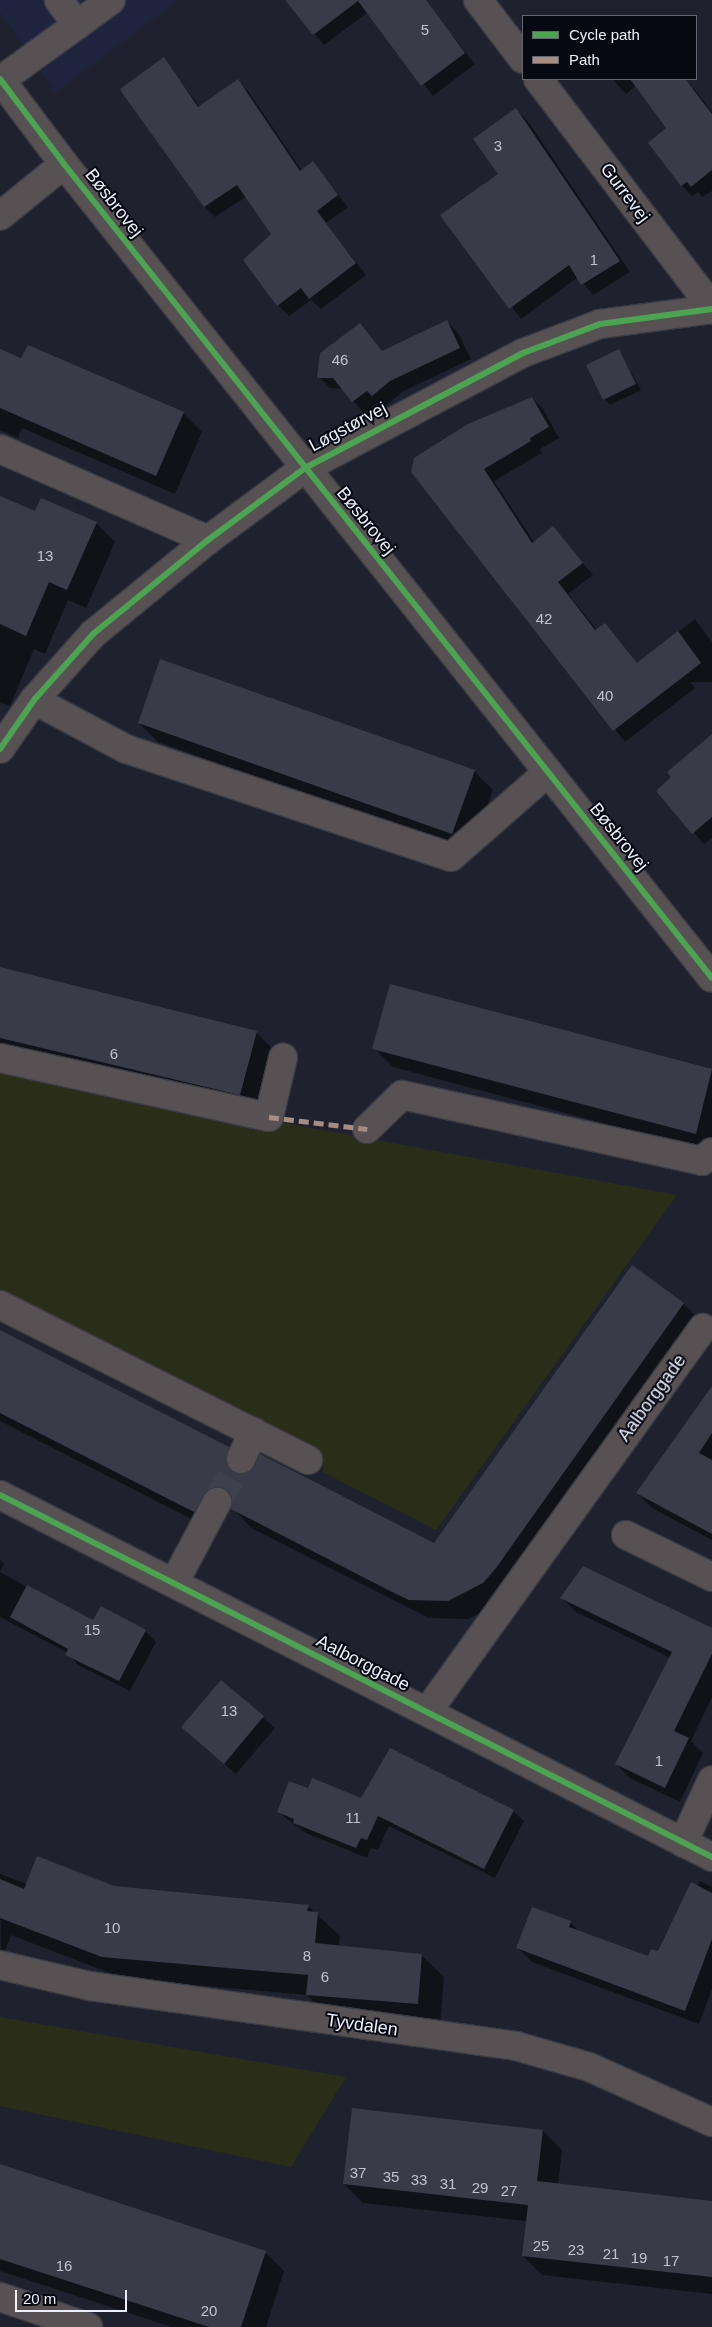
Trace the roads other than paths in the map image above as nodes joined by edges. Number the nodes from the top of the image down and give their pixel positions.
1 (59, 0) edge
2 (111, 0) edge
3 (478, 0) edge
4 (77, 25) junction
5 (522, 59) edge
6 (1, 80) edge
7 (539, 80) edge
8 (64, 164) junction
9 (0, 216) edge
10 (712, 308) edge
11 (0, 449) edge
12 (305, 468) junction
13 (208, 540) junction
14 (34, 700) junction
15 (0, 749) edge
16 (548, 772) junction
17 (712, 978) edge
18 (0, 1058) edge
19 (283, 1058) dead end
20 (367, 1129) dead end
21 (712, 1152) edge
22 (0, 1305) edge
23 (702, 1328) dead end
24 (253, 1432) junction
25 (241, 1459) tunnel mouth
26 (308, 1460) dead end
27 (0, 1495) edge
28 (217, 1502) tunnel mouth
29 (626, 1535) dead end
30 (712, 1577) edge
31 (174, 1584) junction
32 (427, 1712) junction
33 (712, 1780) edge
34 (683, 1843) junction
35 (712, 1857) edge
36 (0, 1965) edge
37 (712, 2122) edge
38 (0, 2297) edge
39 (88, 2327) edge

1 - 4 street
2 - 4 street
3 - 5 street
4 - 6 street
6 - 8 street, Bøsbrovej
7 - 10 street, Gurrevej
8 - 9 street, Bøsbrovej
8 - 12 street, Bøsbrovej
10 - 12 street, Løgstørvej
11 - 13 street
12 - 13 street, Løgstørvej
12 - 16 street, Bøsbrovej
13 - 14 street, Løgstørvej
14 - 15 street, Løgstørvej
14 - 16 street
16 - 17 street, Bøsbrovej
18 - 19 street
20 - 21 street
22 - 24 street
23 - 32 street, Aalborggade
24 - 25 street
24 - 26 street
27 - 31 street, Aalborggade
28 - 31 street
29 - 30 street
31 - 32 street, Aalborggade
32 - 34 street, Aalborggade
33 - 34 street
34 - 35 street, Aalborggade
36 - 37 street, Tyvdalen
38 - 39 street

